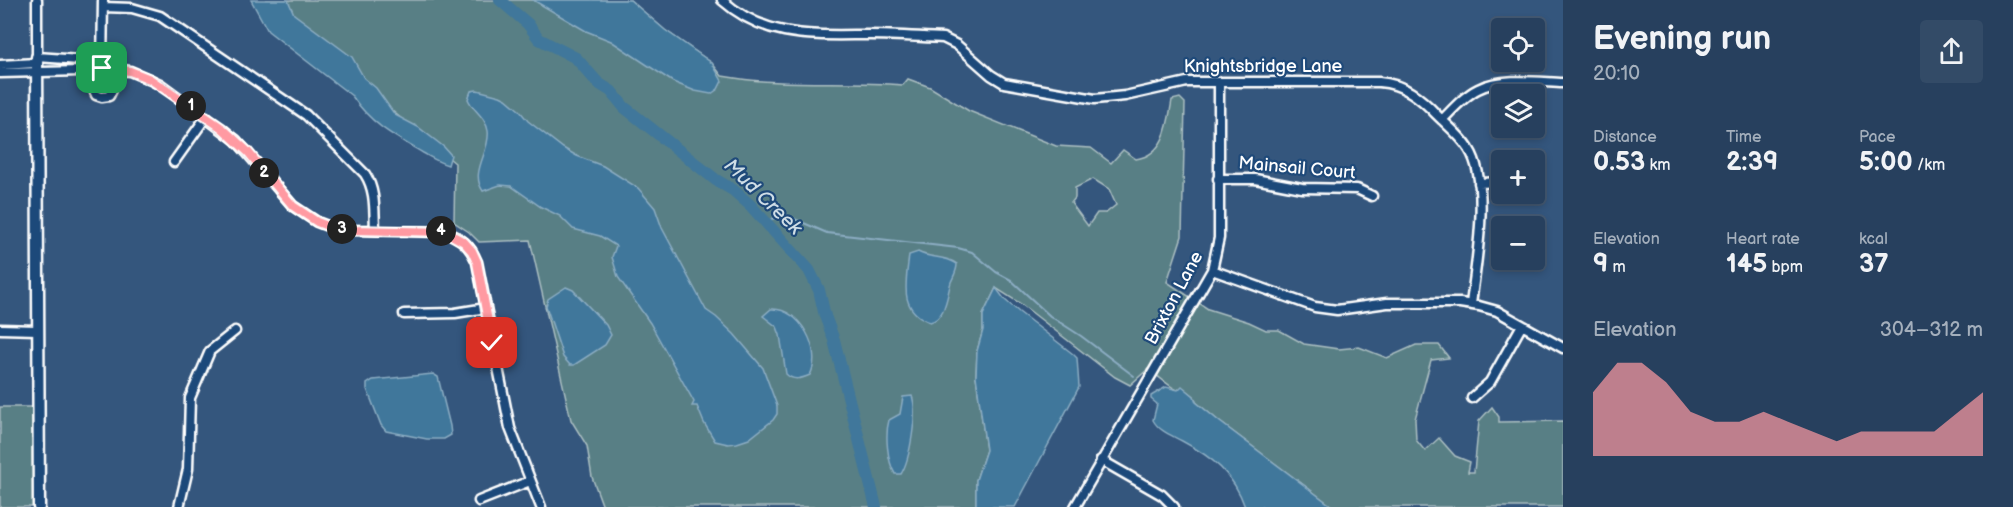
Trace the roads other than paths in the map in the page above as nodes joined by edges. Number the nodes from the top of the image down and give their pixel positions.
1 (37, 0) edge
2 (722, 0) edge
3 (103, 3) edge
4 (0, 64) edge
5 (37, 65) junction
6 (97, 67) junction
7 (112, 69) junction
8 (0, 73) edge
9 (1219, 82) junction
10 (1563, 83) edge
11 (206, 117) junction
12 (1442, 120) junction
13 (174, 162) dead end
14 (1218, 179) junction
15 (1479, 183) junction
16 (1491, 183) edge
17 (1372, 196) dead end
18 (375, 230) junction
19 (1212, 270) junction
20 (1471, 304) junction
21 (486, 308) junction
22 (404, 314) dead end
23 (1522, 326) junction
24 (0, 329) edge
25 (37, 330) junction
26 (235, 331) dead end
27 (1563, 347) edge
28 (1472, 399) dead end
29 (1101, 460) junction
30 (530, 481) junction
31 (479, 501) dead end
32 (39, 507) edge
33 (179, 507) edge
34 (541, 507) edge
35 (1075, 507) edge
36 (1174, 507) edge

1 - 5 street
2 - 9 street, Knightsbridge Lane
3 - 6 street
3 - 18 street
4 - 5 street
5 - 6 street
5 - 6 street
5 - 8 street
5 - 25 street
6 - 7 street
6 - 7 street
7 - 11 street
9 - 12 street, Knightsbridge Lane
9 - 14 street, Brixton Lane
10 - 12 street
11 - 13 street
11 - 18 street
12 - 15 street, Knightsbridge Lane
14 - 17 street, Mainsail Court
14 - 19 street, Brixton Lane
15 - 16 street
15 - 20 street, Knightsbridge Lane
18 - 21 street
19 - 20 street
19 - 29 street, Brixton Lane
20 - 23 street
21 - 22 street
21 - 30 street
23 - 27 street
23 - 28 street
24 - 25 street
25 - 32 street
26 - 33 street
29 - 35 street, Brixton Lane
29 - 36 street
30 - 31 street
30 - 34 street

